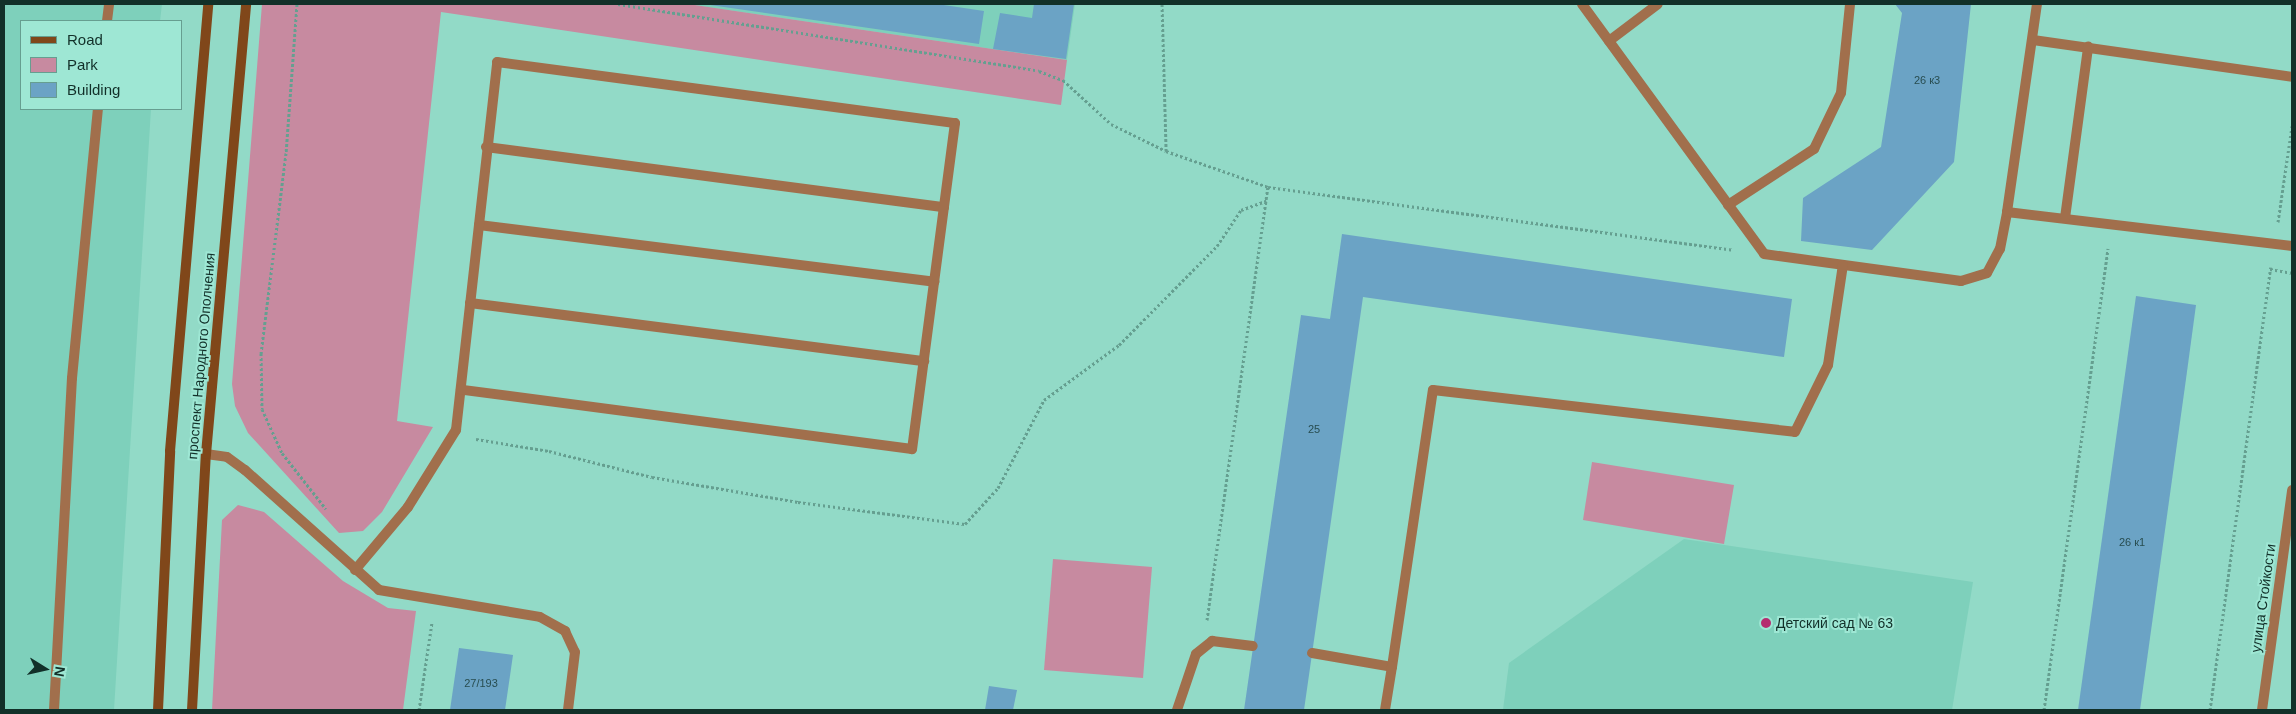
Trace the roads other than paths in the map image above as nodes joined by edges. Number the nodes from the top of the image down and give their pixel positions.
1 (109, 4) edge
2 (208, 4) edge
3 (246, 4) edge
4 (1582, 4) edge
5 (1658, 4) edge
6 (1850, 4) edge
7 (2037, 4) edge
8 (107, 20) edge
9 (1609, 40) junction
10 (2032, 40) junction
11 (2088, 47) junction
12 (2292, 77) edge
13 (98, 110) edge
14 (486, 147) junction
15 (1728, 205) junction
16 (944, 207) junction
17 (2007, 212) junction
18 (2065, 218) junction
19 (479, 225) junction
20 (2292, 246) edge
21 (1843, 265) junction
22 (934, 282) junction
23 (470, 303) junction
24 (924, 361) junction
25 (461, 390) junction
26 (206, 454) junction
27 (2292, 490) edge
28 (355, 570) junction
29 (1253, 646) dead end
30 (1312, 653) dead end
31 (1392, 666) junction
32 (54, 710) edge
33 (158, 710) edge
34 (192, 710) edge
35 (568, 710) edge
36 (1177, 710) edge
37 (1386, 710) edge
38 (2262, 710) edge

1 - 8 street
2 - 33 main road, проспект Народного Ополчения
3 - 26 main road, проспект Народного Ополчения
4 - 9 street
5 - 9 street
6 - 15 street
7 - 10 street
9 - 15 street
10 - 11 street
10 - 17 street
11 - 12 street
11 - 18 street
13 - 32 street
14 - 16 street
14 - 16 street
14 - 19 street
15 - 21 street
16 - 22 street
17 - 18 street
17 - 21 street
18 - 20 street
19 - 22 street
19 - 23 street
21 - 31 street
22 - 24 street
23 - 24 street
23 - 25 street
24 - 25 street
25 - 28 street
26 - 28 street
26 - 34 main road, проспект Народного Ополчения
27 - 38 street, улица Стойкости
28 - 35 street
29 - 36 street
30 - 31 street
31 - 37 street

